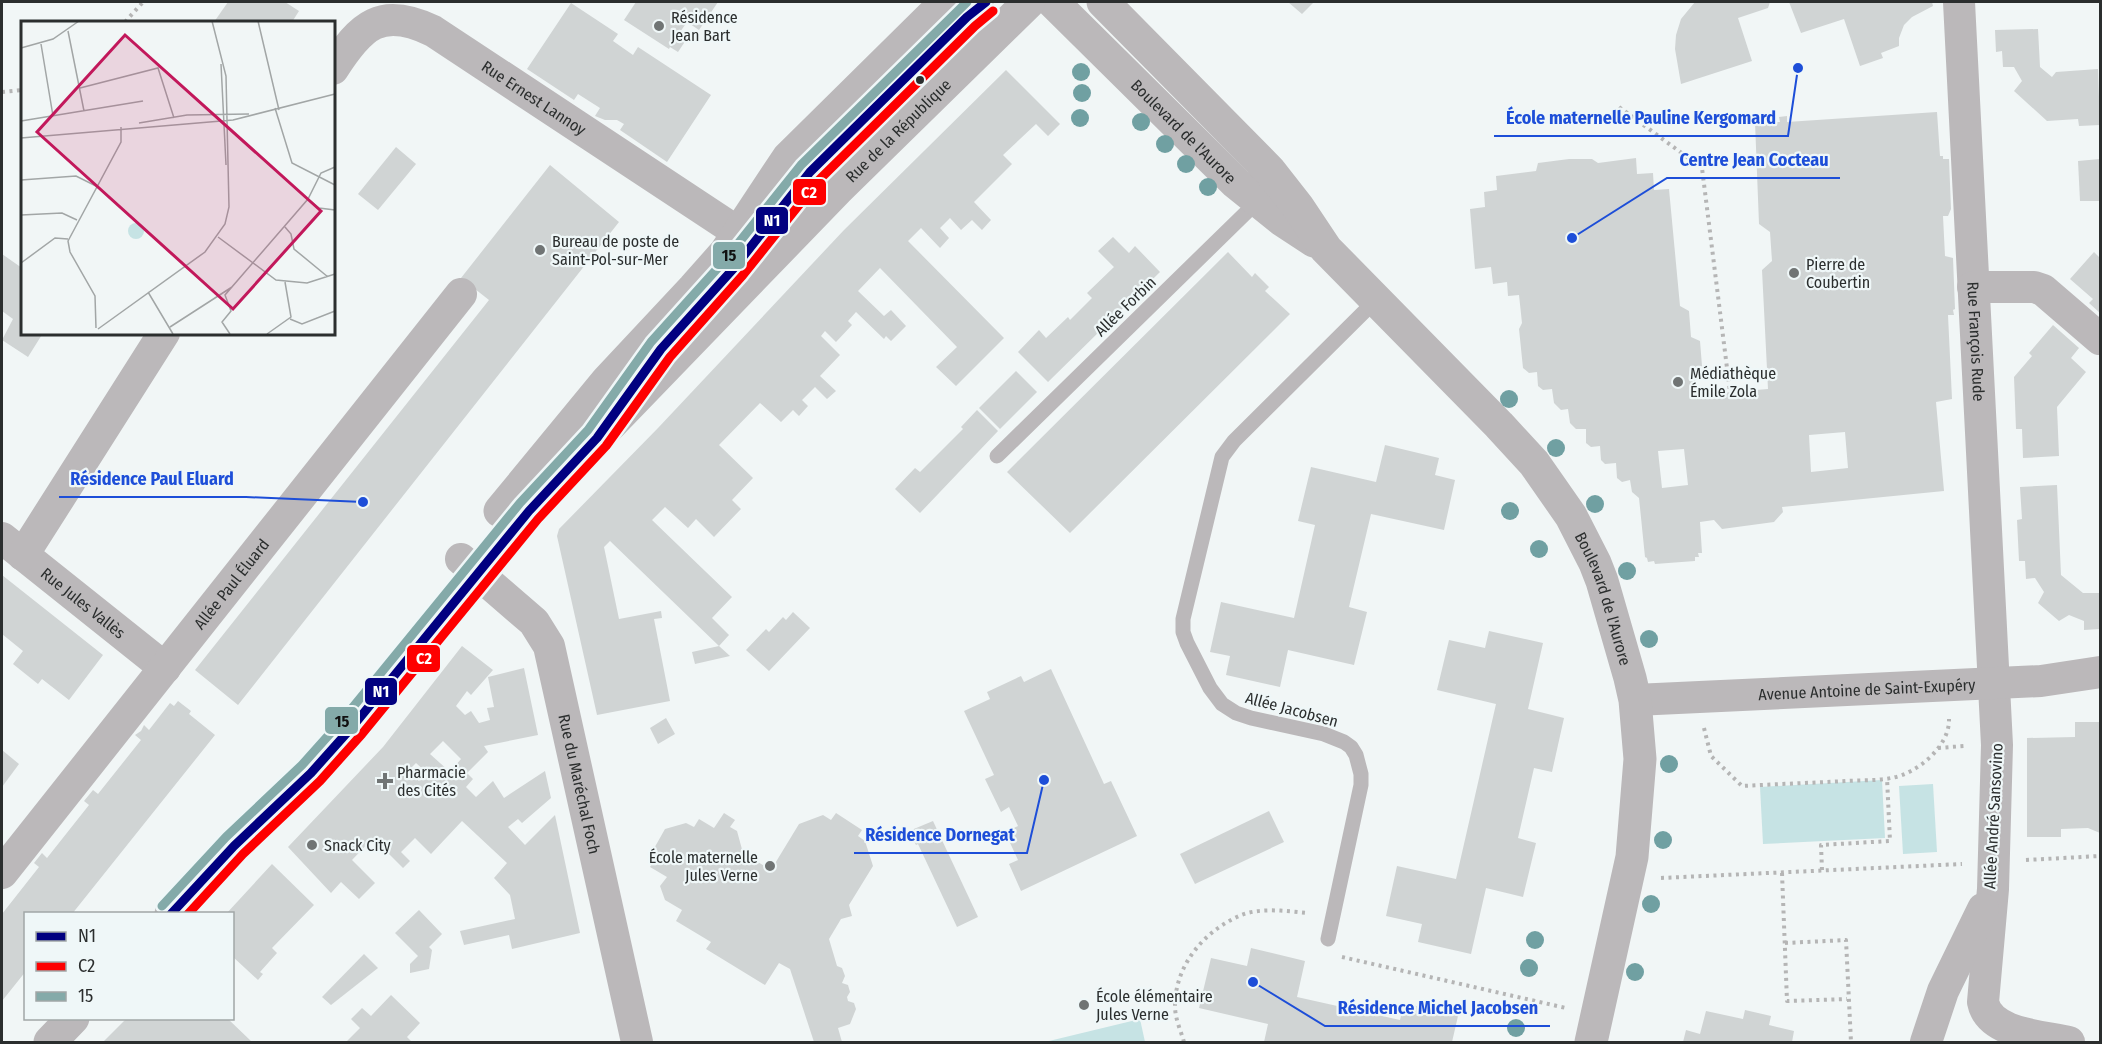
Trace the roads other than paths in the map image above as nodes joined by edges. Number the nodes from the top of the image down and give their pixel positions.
1 (946, 2) edge
2 (986, 2) edge
3 (1029, 2) edge
4 (1053, 2) edge
5 (1103, 2) edge
6 (1959, 2) edge
7 (334, 68) edge
8 (1268, 192) junction
9 (739, 233) junction
10 (1973, 287) junction
11 (461, 294) dead end
12 (1376, 300) junction
13 (163, 334) edge
14 (2100, 339) edge
15 (597, 438) junction
16 (997, 456) dead end
17 (12, 547) edge
18 (469, 566) junction
19 (165, 668) junction
20 (2100, 672) edge
21 (1993, 684) junction
22 (1635, 700) junction
23 (4, 865) edge
24 (1993, 876) junction
25 (173, 912) edge
26 (1328, 939) road end
27 (1986, 1014) junction
28 (71, 1020) edge
29 (1930, 1028) edge
30 (1594, 1029) edge
31 (50, 1042) edge
32 (637, 1042) edge
33 (2069, 1042) edge

1 - 9 street, Rue de la République
2 - 15 lane
3 - 15 street, Rue de la République
4 - 8 street, Boulevard de l'Aurore
5 - 8 street, Boulevard de l'Aurore
6 - 10 street, Rue François Rude
7 - 9 street, Rue Ernest Lannoy
8 - 12 street, Boulevard de l'Aurore
8 - 16 lane, Allée Forbin
9 - 18 street, Rue de la République
10 - 14 street
10 - 21 street, Rue François Rude
11 - 19 street, Allée Paul Éluard
12 - 22 street, Boulevard de l'Aurore
12 - 26 lane, Allée Jacobsen
13 - 17 street
15 - 18 street, Rue de la République
17 - 19 street, Rue Jules Vallès
18 - 25 street, Rue de la République
18 - 32 street, Rue du Maréchal Foch
19 - 23 street, Allée Paul Éluard
20 - 21 street, Avenue Antoine de Saint-Exupéry
21 - 22 street, Avenue Antoine de Saint-Exupéry
21 - 24 street, Allée André Sansovino
22 - 30 street, Boulevard de l'Aurore
24 - 27 street
24 - 29 street, Allée André Sansovino
27 - 29 street
27 - 33 street
28 - 31 street

